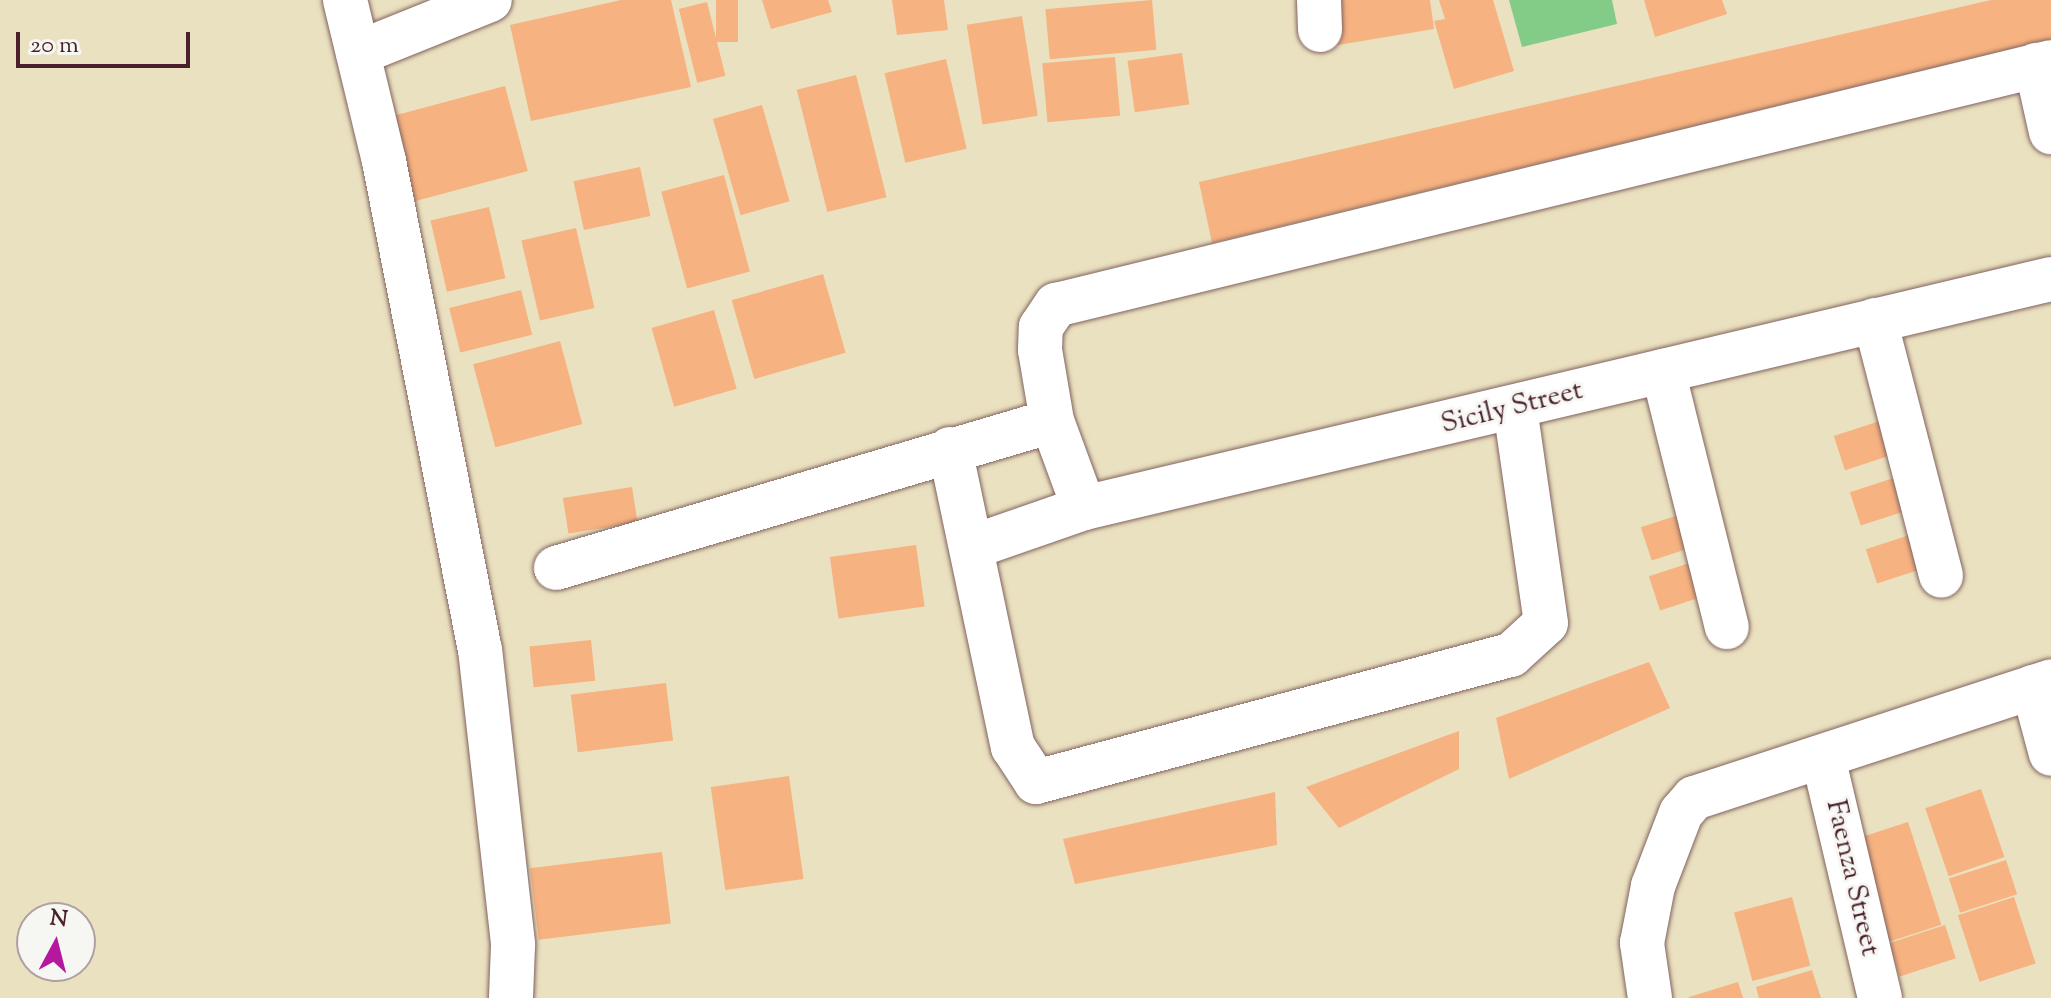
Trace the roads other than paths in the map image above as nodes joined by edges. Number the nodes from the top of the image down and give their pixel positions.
1 (345, 0) edge
2 (490, 0) edge
3 (358, 53) junction
4 (2044, 63) edge
5 (2051, 132) edge
6 (2051, 279) edge
7 (1875, 320) junction
8 (1663, 371) junction
9 (1515, 409) junction
10 (1052, 421) junction
11 (950, 449) junction
12 (1084, 508) junction
13 (975, 546) junction
14 (556, 568) dead end
15 (1941, 576) dead end
16 (1727, 627) dead end
17 (2042, 684) edge
18 (2051, 754) edge
19 (1823, 757) junction
20 (511, 998) edge
21 (1650, 998) edge
22 (1880, 998) edge

1 - 3 street
2 - 3 street
3 - 20 street
4 - 5 street
4 - 10 street
6 - 7 street, Sicily Street
7 - 8 street, Sicily Street
7 - 15 street
8 - 9 street, Sicily Street
8 - 16 street
9 - 12 street, Sicily Street
9 - 13 street
10 - 11 street
10 - 12 street
11 - 13 street
11 - 14 street
12 - 13 street, Sicily Street
17 - 18 street
17 - 19 street
19 - 21 street
19 - 22 street, Faenza Street

